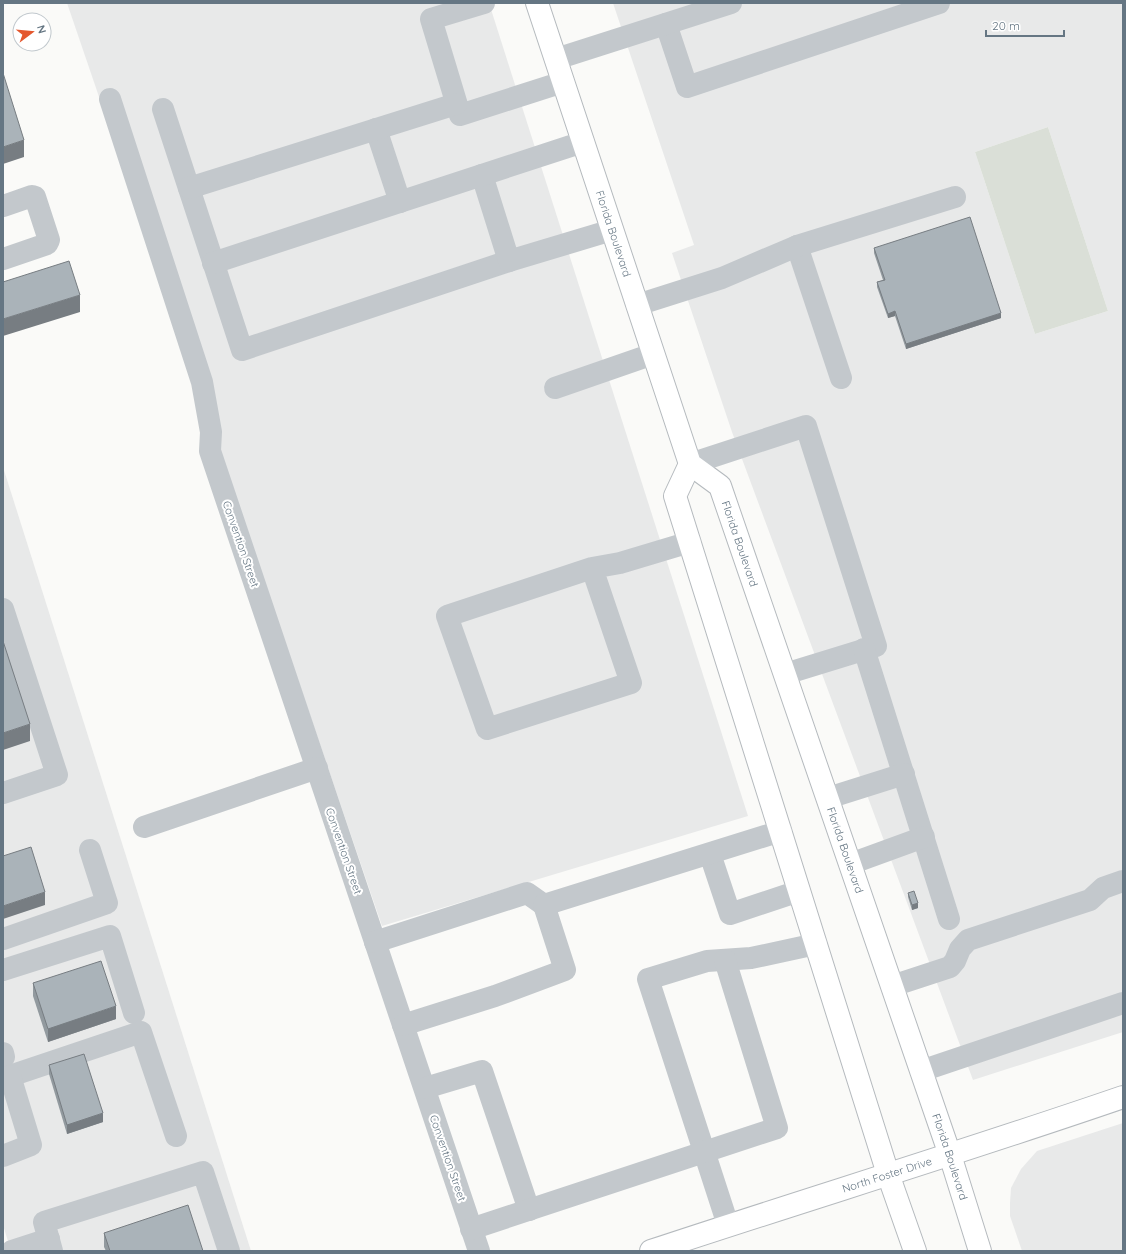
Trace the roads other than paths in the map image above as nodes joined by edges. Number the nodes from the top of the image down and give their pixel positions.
1 (484, 3) edge
2 (537, 3) edge
3 (731, 3) edge
4 (939, 3) edge
5 (666, 24) junction
6 (556, 59) junction
7 (563, 82) junction
8 (110, 99) dead end
9 (163, 109) dead end
10 (458, 110) junction
11 (376, 129) junction
12 (583, 142) junction
13 (482, 175) junction
14 (189, 188) junction
15 (955, 197) dead end
16 (400, 202) junction
17 (3, 206) edge
18 (612, 230) junction
19 (797, 246) junction
20 (3, 259) edge
21 (509, 261) junction
22 (213, 263) junction
23 (637, 306) junction
24 (653, 354) junction
25 (841, 378) dead end
26 (555, 388) dead end
27 (690, 464) junction
28 (690, 542) junction
29 (592, 568) junction
30 (3, 609) edge
31 (864, 649) junction
32 (785, 674) junction
33 (316, 768) junction
34 (904, 774) junction
35 (3, 792) edge
36 (828, 798) junction
37 (144, 827) dead end
38 (781, 831) junction
39 (924, 837) junction
40 (90, 850) dead end
41 (710, 854) junction
42 (850, 864) junction
43 (1123, 881) edge
44 (799, 891) junction
45 (544, 905) junction
46 (949, 919) dead end
47 (3, 938) edge
48 (375, 942) junction
49 (816, 944) junction
50 (725, 960) junction
51 (3, 970) edge
52 (892, 986) junction
53 (1123, 1003) edge
54 (134, 1013) dead end
55 (403, 1025) junction
56 (5, 1066) edge
57 (921, 1071) junction
58 (425, 1088) junction
59 (1123, 1097) edge
60 (176, 1136) dead end
61 (704, 1152) junction
62 (950, 1155) junction
63 (3, 1156) edge
64 (888, 1174) junction
65 (529, 1210) junction
66 (728, 1225) junction
67 (472, 1228) junction
68 (51, 1245) edge
69 (12, 1251) edge
70 (229, 1251) edge
71 (479, 1251) edge
72 (651, 1251) edge
73 (914, 1251) edge
74 (980, 1251) edge

1 - 10 street
2 - 6 main road, Florida Boulevard
3 - 5 street
4 - 5 street
5 - 6 street
6 - 7 main road, Florida Boulevard
7 - 10 street
7 - 12 main road, Florida Boulevard
8 - 33 street, Convention Street
9 - 14 street
10 - 11 street
11 - 14 street
11 - 16 street
12 - 13 street
12 - 18 main road, Florida Boulevard
13 - 16 street
13 - 21 street
14 - 22 street
15 - 19 street
16 - 22 street
17 - 20 street
18 - 21 street
18 - 23 main road, Florida Boulevard
19 - 23 street
19 - 25 street
21 - 22 street
23 - 24 main road, Florida Boulevard
24 - 26 street
24 - 27 main road, Florida Boulevard
27 - 28 main road
27 - 31 street
27 - 32 main road, Florida Boulevard
28 - 29 street
28 - 38 main road
29 - 29 street
30 - 35 street
31 - 32 street
31 - 34 street
32 - 36 main road, Florida Boulevard
33 - 37 street
33 - 48 street, Convention Street
34 - 36 street
34 - 39 street
36 - 42 main road, Florida Boulevard
38 - 41 street
38 - 44 main road
39 - 42 street
39 - 46 street
40 - 47 street
41 - 44 street
41 - 45 street
42 - 52 main road, Florida Boulevard
43 - 52 street
44 - 49 main road
45 - 48 street
45 - 55 street
48 - 55 street, Convention Street
49 - 50 street
49 - 64 main road
50 - 61 street
50 - 61 street
51 - 54 street
52 - 57 main road, Florida Boulevard
53 - 57 street
55 - 58 street, Convention Street
56 - 60 street
56 - 63 street
57 - 62 main road, Florida Boulevard
58 - 65 street
58 - 67 street, Convention Street
59 - 62 main road, North Foster Drive
61 - 65 street
61 - 66 street
62 - 64 main road, North Foster Drive
62 - 74 main road, Florida Boulevard
64 - 66 main road, North Foster Drive
64 - 73 main road
65 - 67 street
66 - 72 main road, North Foster Drive
67 - 71 street, Convention Street
68 - 69 street
68 - 70 street

